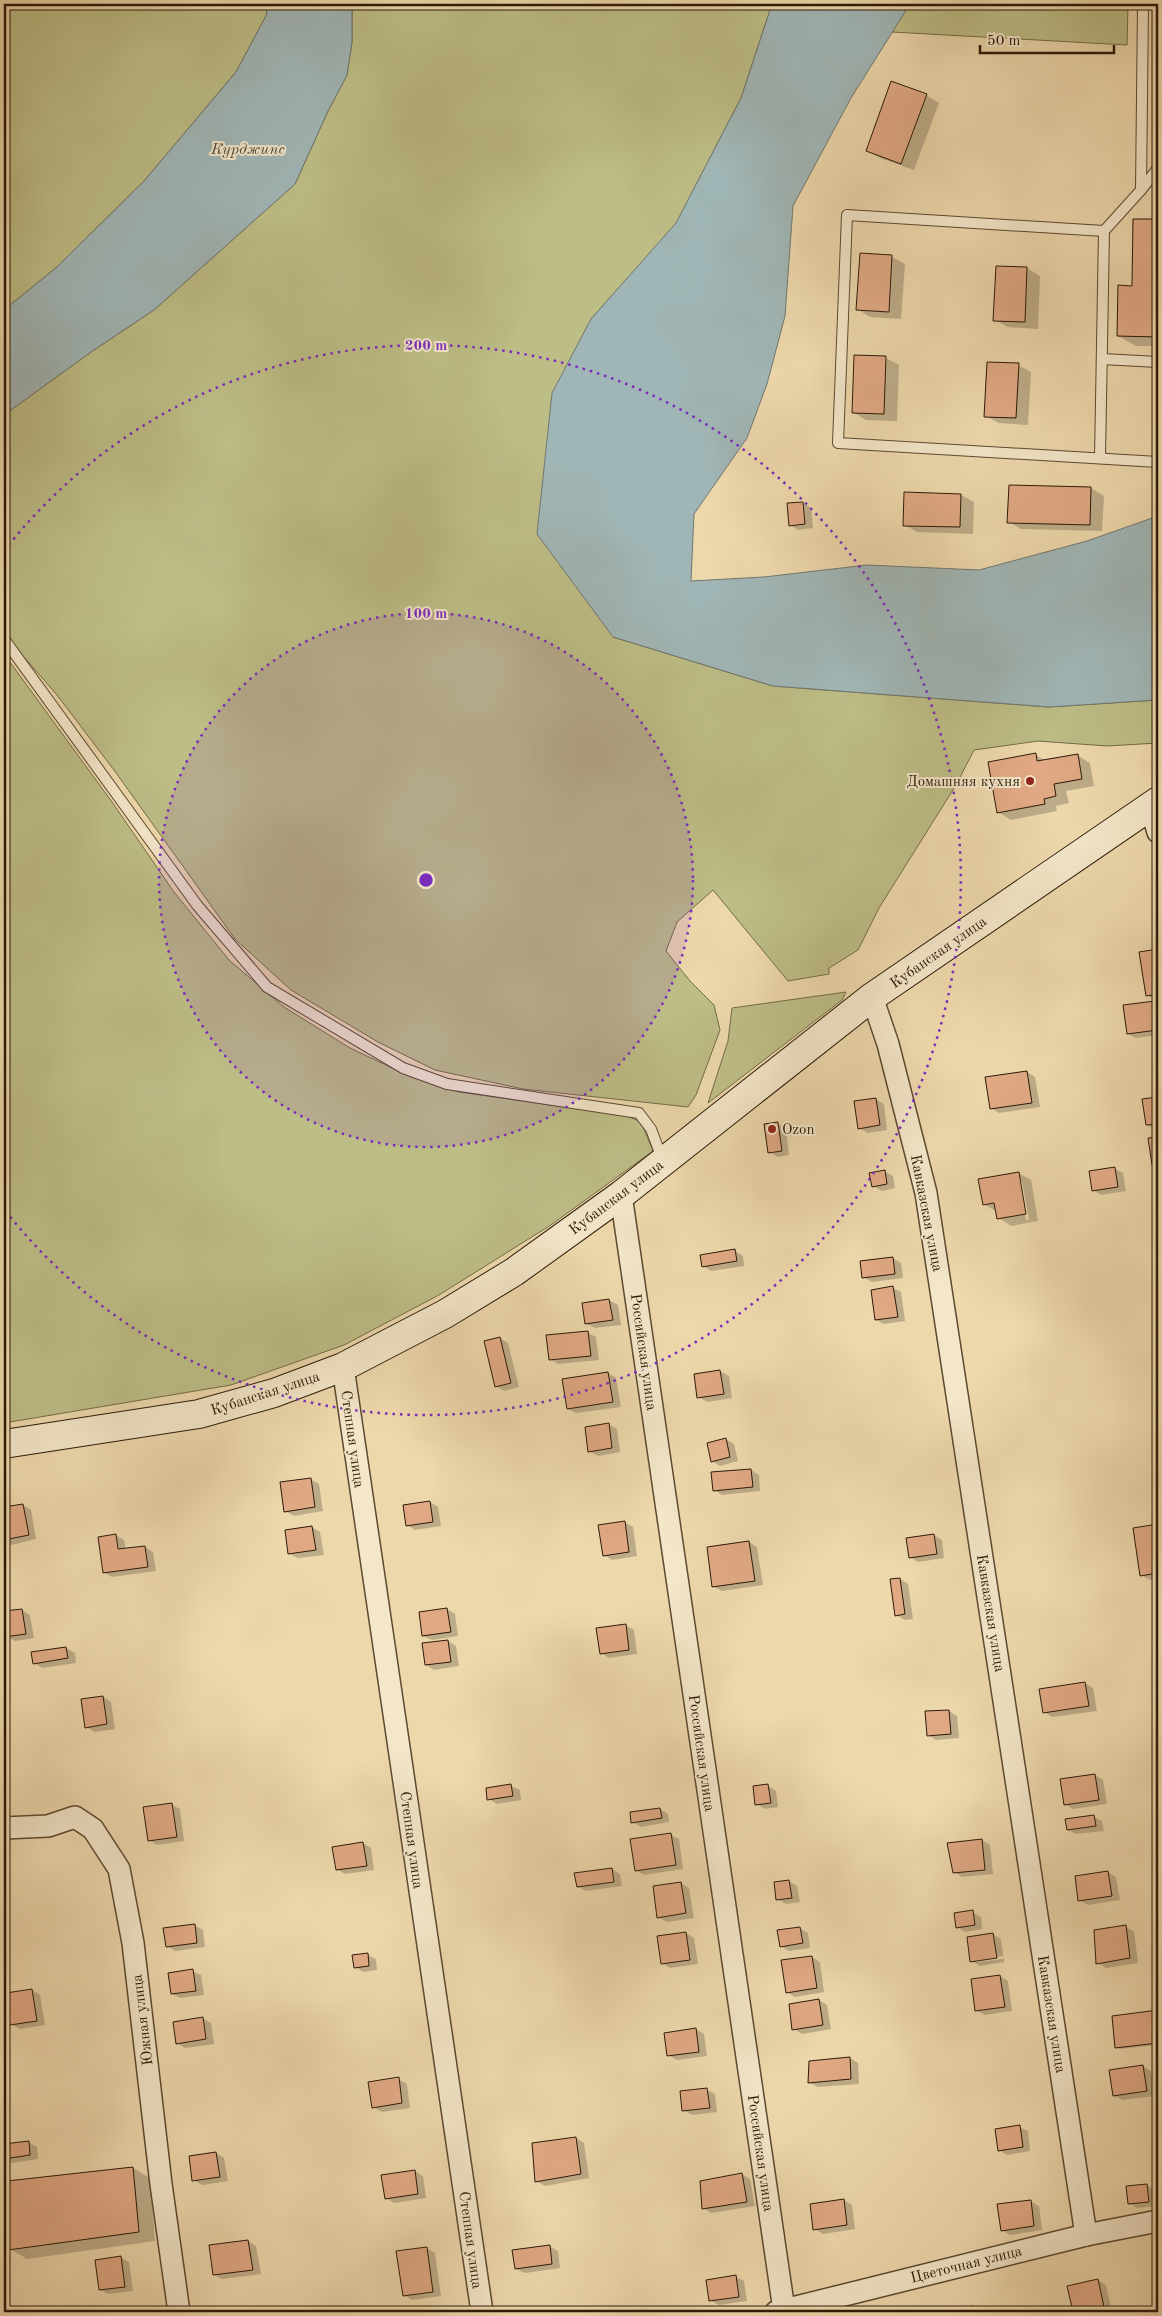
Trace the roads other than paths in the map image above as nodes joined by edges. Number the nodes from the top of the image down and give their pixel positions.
1 (1143, 4) edge
2 (1158, 168) edge
3 (1141, 190) junction
4 (1104, 231) junction
5 (1102, 359) junction
6 (1158, 362) edge
7 (1100, 458) junction
8 (1158, 462) edge
9 (4, 639) edge
10 (1154, 803) edge
11 (1158, 832) edge
12 (872, 997) junction
13 (663, 1162) junction
14 (621, 1195) junction
15 (342, 1367) junction
16 (4, 1444) edge
17 (4, 1828) edge
18 (1158, 2221) edge
19 (1086, 2235) junction
20 (780, 2311) edge
21 (179, 2312) edge
22 (482, 2312) edge

1 - 3 lane
2 - 3 lane
3 - 4 lane
4 - 5 lane
4 - 7 lane
5 - 6 lane
5 - 7 lane
7 - 8 lane
9 - 13 lane
10 - 11 street
10 - 12 main road, Кубанская улица
12 - 13 main road, Кубанская улица
12 - 19 street, Кавказская улица
13 - 14 main road, Кубанская улица
14 - 15 main road, Кубанская улица
14 - 20 street, Российская улица
15 - 16 main road, Кубанская улица
15 - 22 street, Степная улица
17 - 21 street, Южная улица
18 - 19 street, Цветочная улица
19 - 20 street, Цветочная улица

